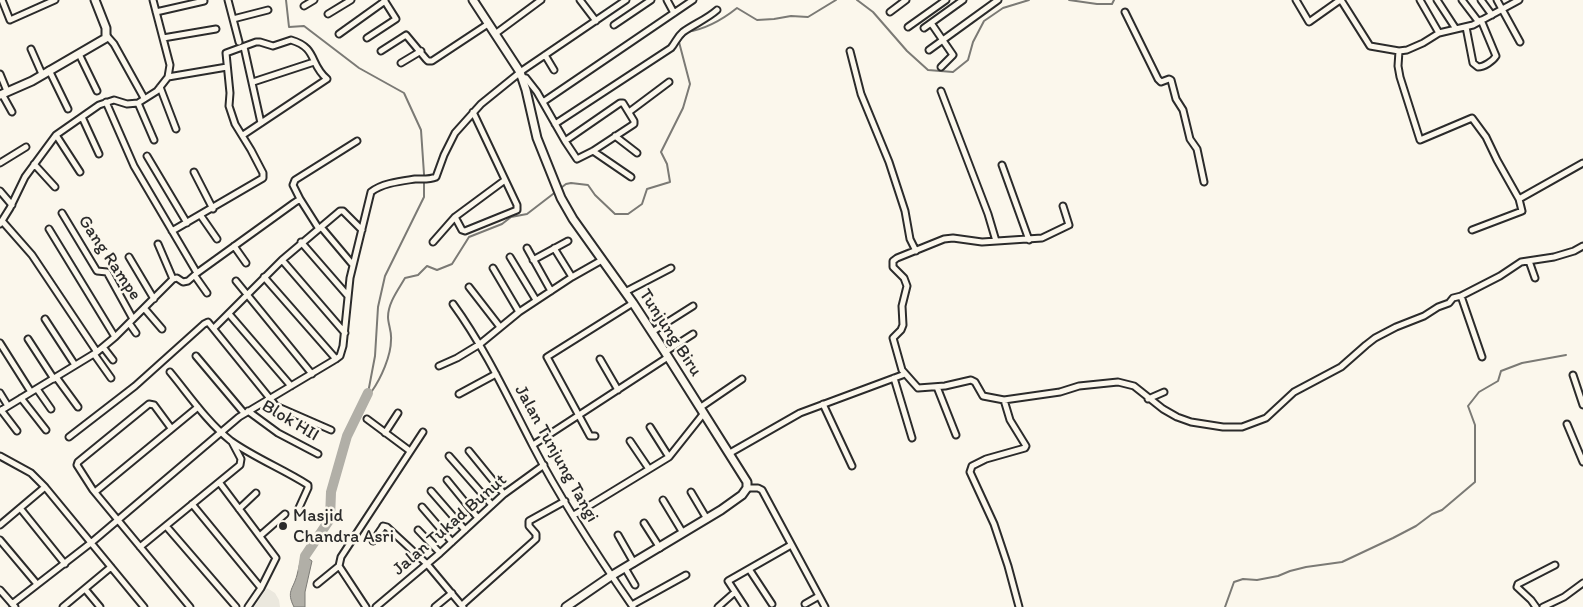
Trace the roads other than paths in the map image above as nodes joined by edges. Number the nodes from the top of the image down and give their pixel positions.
1 (2, 0) edge
2 (55, 0) edge
3 (95, 0) edge
4 (153, 0) edge
5 (228, 0) edge
6 (314, 0) edge
7 (351, 0) edge
8 (473, 0) edge
9 (541, 0) edge
10 (580, 0) edge
11 (626, 0) edge
12 (651, 0) edge
13 (668, 0) edge
14 (693, 0) edge
15 (906, 0) edge
16 (946, 0) edge
17 (963, 0) edge
18 (998, 0) edge
19 (1296, 0) edge
20 (1341, 0) edge
21 (1420, 0) edge
22 (1437, 0) edge
23 (1462, 0) edge
24 (1481, 0) edge
25 (1497, 0) edge
26 (1519, 0) edge
27 (204, 1) edge
28 (384, 1) edge
29 (304, 6) dead end
30 (1503, 9) junction
31 (268, 10) dead end
32 (717, 10) dead end
33 (156, 12) junction
34 (890, 12) dead end
35 (1126, 12) dead end
36 (674, 13) junction
37 (328, 14) dead end
38 (1492, 15) junction
39 (233, 19) junction
40 (1480, 20) junction
41 (596, 21) junction
42 (931, 23) junction
43 (488, 24) junction
44 (614, 25) dead end
45 (908, 27) dead end
46 (1466, 27) junction
47 (924, 28) dead end
48 (216, 29) dead end
49 (1456, 29) junction
50 (1439, 33) junction
51 (339, 34) dead end
52 (495, 34) junction
53 (107, 36) junction
54 (163, 38) junction
55 (367, 38) dead end
56 (943, 40) junction
57 (239, 42) dead end
58 (1520, 42) dead end
59 (244, 46) junction
60 (31, 49) dead end
61 (929, 50) dead end
62 (850, 51) dead end
63 (1399, 51) junction
64 (381, 52) dead end
65 (421, 52) junction
66 (79, 54) junction
67 (545, 55) junction
68 (314, 62) junction
69 (401, 63) dead end
70 (227, 67) junction
71 (941, 67) dead end
72 (49, 70) junction
73 (554, 70) dead end
74 (0, 74) edge
75 (42, 74) junction
76 (520, 75) junction
77 (168, 77) junction
78 (252, 82) junction
79 (669, 82) dead end
80 (160, 87) junction
81 (97, 91) dead end
82 (940, 91) dead end
83 (3, 94) edge
84 (144, 98) junction
85 (106, 102) junction
86 (543, 102) junction
87 (138, 103) junction
88 (68, 109) dead end
89 (12, 112) dead end
90 (473, 112) junction
91 (629, 112) junction
92 (82, 117) junction
93 (261, 123) junction
94 (555, 124) junction
95 (176, 129) dead end
96 (243, 134) junction
97 (56, 135) junction
98 (615, 136) junction
99 (154, 140) dead end
100 (357, 141) dead end
101 (564, 141) junction
102 (26, 147) dead end
103 (593, 151) junction
104 (637, 153) dead end
105 (99, 154) dead end
106 (147, 156) dead end
107 (0, 163) edge
108 (1583, 163) edge
109 (34, 164) junction
110 (1002, 165) dead end
111 (80, 172) dead end
112 (194, 172) dead end
113 (631, 178) dead end
114 (505, 180) junction
115 (1204, 182) dead end
116 (54, 187) dead end
117 (0, 191) edge
118 (1519, 199) junction
119 (300, 200) junction
120 (12, 205) junction
121 (1063, 206) dead end
122 (213, 209) junction
123 (62, 213) dead end
124 (201, 216) junction
125 (454, 217) junction
126 (1, 223) edge
127 (187, 223) junction
128 (320, 228) junction
129 (49, 229) dead end
130 (362, 230) junction
131 (1472, 230) dead end
132 (172, 231) junction
133 (217, 239) dead end
134 (1029, 240) junction
135 (568, 241) dead end
136 (996, 241) junction
137 (301, 242) junction
138 (434, 242) dead end
139 (158, 244) dead end
140 (234, 246) junction
141 (1582, 247) edge
142 (527, 248) dead end
143 (554, 248) junction
144 (916, 251) junction
145 (1583, 254) edge
146 (129, 257) dead end
147 (510, 257) dead end
148 (282, 260) junction
149 (533, 260) junction
150 (602, 260) junction
151 (1529, 261) junction
152 (246, 263) dead end
153 (354, 265) junction
154 (493, 268) dead end
155 (670, 268) dead end
156 (196, 274) junction
157 (264, 277) junction
158 (572, 277) junction
159 (1535, 278) dead end
160 (173, 279) junction
161 (236, 281) dead end
162 (469, 287) dead end
163 (551, 291) junction
164 (625, 292) junction
165 (207, 293) dead end
166 (248, 295) junction
167 (348, 296) junction
168 (1461, 296) junction
169 (154, 299) junction
170 (536, 300) junction
171 (633, 303) junction
172 (453, 304) dead end
173 (693, 306) dead end
174 (144, 308) junction
175 (520, 312) junction
176 (228, 314) junction
177 (46, 319) dead end
178 (131, 321) junction
179 (500, 327) junction
180 (214, 328) junction
181 (162, 329) dead end
182 (652, 332) junction
183 (136, 333) dead end
184 (345, 333) junction
185 (693, 334) dead end
186 (115, 337) junction
187 (28, 339) dead end
188 (0, 343) edge
189 (480, 344) junction
190 (103, 347) junction
191 (95, 353) junction
192 (667, 354) junction
193 (196, 356) dead end
194 (1482, 356) dead end
195 (336, 359) junction
196 (600, 359) dead end
197 (113, 360) dead end
198 (75, 365) junction
199 (440, 366) dead end
200 (170, 372) dead end
201 (312, 374) junction
202 (496, 374) junction
203 (905, 374) junction
204 (1573, 375) dead end
205 (55, 378) junction
206 (111, 378) dead end
207 (894, 378) junction
208 (742, 379) dead end
209 (291, 386) junction
210 (937, 387) junction
211 (37, 389) junction
212 (618, 390) junction
213 (31, 392) junction
214 (1164, 392) dead end
215 (0, 393) edge
216 (459, 394) dead end
217 (20, 398) junction
218 (1148, 399) junction
219 (269, 400) junction
220 (1004, 400) junction
221 (823, 404) junction
222 (1583, 405) edge
223 (8, 406) junction
224 (78, 407) dead end
225 (198, 407) junction
226 (51, 408) dead end
227 (1, 410) edge
228 (702, 410) junction
229 (246, 412) junction
230 (398, 412) dead end
231 (578, 416) junction
232 (367, 419) dead end
233 (1567, 424) dead end
234 (650, 427) dead end
235 (171, 428) junction
236 (46, 430) dead end
237 (331, 430) dead end
238 (17, 432) dead end
239 (222, 432) junction
240 (423, 432) dead end
241 (385, 433) junction
242 (956, 435) dead end
243 (594, 436) dead end
244 (69, 437) dead end
245 (912, 438) dead end
246 (230, 440) junction
247 (630, 441) dead end
248 (533, 445) junction
249 (410, 451) junction
250 (469, 451) dead end
251 (318, 454) dead end
252 (730, 454) junction
253 (0, 456) edge
254 (449, 456) dead end
255 (669, 457) junction
256 (1583, 462) edge
257 (544, 465) junction
258 (852, 466) dead end
259 (649, 469) junction
260 (447, 480) dead end
261 (218, 482) junction
262 (45, 487) junction
263 (747, 488) junction
264 (431, 491) dead end
265 (95, 492) junction
266 (691, 492) dead end
267 (256, 493) dead end
268 (504, 494) junction
269 (663, 500) dead end
270 (565, 501) junction
271 (192, 504) junction
272 (492, 505) junction
273 (422, 507) dead end
274 (20, 508) junction
275 (240, 509) junction
276 (298, 510) dead end
277 (285, 514) dead end
278 (574, 515) junction
279 (478, 518) junction
280 (707, 519) junction
281 (117, 520) junction
282 (644, 523) dead end
283 (0, 525) edge
284 (166, 526) junction
285 (418, 530) dead end
286 (465, 530) junction
287 (683, 533) junction
288 (261, 535) junction
289 (618, 535) dead end
290 (0, 540) edge
291 (373, 541) dead end
292 (92, 542) junction
293 (452, 542) junction
294 (791, 545) junction
295 (140, 546) junction
296 (660, 548) junction
297 (440, 553) junction
298 (634, 563) junction
299 (64, 564) junction
300 (427, 564) junction
301 (1555, 565) dead end
302 (339, 566) junction
303 (111, 567) junction
304 (625, 568) junction
305 (749, 569) junction
306 (686, 575) dead end
307 (611, 576) junction
308 (1583, 583) edge
309 (37, 584) junction
310 (317, 584) dead end
311 (635, 584) dead end
312 (261, 588) junction
313 (85, 589) junction
314 (0, 590) edge
315 (735, 592) junction
316 (452, 593) junction
317 (819, 596) junction
318 (772, 604) dead end
319 (805, 604) dead end
320 (14, 605) edge
321 (463, 606) edge
322 (569, 606) edge
323 (633, 606) edge
324 (63, 607) edge
325 (100, 607) edge
326 (144, 607) edge
327 (190, 607) edge
328 (236, 607) edge
329 (248, 607) edge
330 (366, 607) edge
331 (376, 607) edge
332 (434, 607) edge
333 (718, 607) edge
334 (745, 607) edge
335 (825, 607) edge
336 (1019, 607) edge
337 (1536, 607) edge
338 (1543, 607) edge

1 - 2 street
3 - 53 street
4 - 33 street
5 - 39 street
6 - 29 street
7 - 37 street
8 - 43 street, Tunjung Biru
9 - 52 street
10 - 41 street
11 - 41 street
12 - 44 street
13 - 36 street
14 - 36 street
15 - 34 street
16 - 45 street
17 - 42 street
18 - 56 street
19 - 20 street
20 - 63 street
21 - 50 street
22 - 49 street
23 - 40 street
24 - 38 street
25 - 30 street
26 - 30 street
27 - 33 street
28 - 51 street
28 - 55 street
30 - 38 street
30 - 58 street
31 - 39 street
32 - 94 street
33 - 54 street
35 - 115 street
36 - 86 street
38 - 40 street
39 - 57 street
40 - 46 street
40 - 46 street
41 - 67 street
42 - 47 street
42 - 56 street
43 - 52 street, Tunjung Biru
43 - 65 street
46 - 49 street
48 - 54 street
49 - 50 street
50 - 63 street
52 - 76 street, Tunjung Biru
53 - 66 street
53 - 84 street
54 - 77 street
56 - 61 street
56 - 71 street
59 - 68 street
59 - 70 street
59 - 78 street
60 - 75 street
62 - 144 street
63 - 118 street
64 - 65 street
65 - 69 street
66 - 72 street
66 - 81 street
67 - 73 street
67 - 76 street
68 - 78 street
68 - 93 street
70 - 77 street
70 - 96 street
72 - 75 street
72 - 88 street
74 - 83 street
75 - 83 street
76 - 86 street
76 - 90 street
76 - 150 street, Tunjung Biru
77 - 80 street
78 - 93 street
79 - 91 street
80 - 84 street
80 - 95 street
82 - 136 street
83 - 89 street
84 - 87 street
85 - 87 street
85 - 92 street
85 - 132 street
86 - 94 street
87 - 99 street
90 - 114 street
90 - 130 street
91 - 98 street
91 - 101 street
92 - 97 street
92 - 105 street
93 - 96 street
94 - 101 street
96 - 122 street
97 - 109 street
97 - 111 street
98 - 103 street
98 - 104 street
100 - 119 street
101 - 103 street
102 - 107 street
103 - 113 street
106 - 127 street
108 - 118 street
109 - 116 street
109 - 120 street
110 - 134 street
112 - 122 street
114 - 125 street
114 - 125 street
117 - 120 street
118 - 131 street
119 - 128 street
119 - 140 street
120 - 126 street
121 - 134 street
122 - 124 street
123 - 178 street, Gang Rampe
124 - 127 street
124 - 133 street
125 - 138 street
126 - 191 street
127 - 132 street
128 - 130 street
128 - 137 street
128 - 153 street
129 - 186 street
130 - 153 street
132 - 156 street
134 - 136 street
135 - 143 street
136 - 144 street
137 - 148 street
137 - 167 street
139 - 160 street
140 - 152 street
140 - 156 street
141 - 145 street
141 - 151 street
142 - 149 street
143 - 149 street
143 - 158 street
144 - 203 street
146 - 169 street
147 - 170 street
148 - 157 street
148 - 184 street
149 - 163 street
150 - 158 street
150 - 164 street, Tunjung Biru
151 - 159 street
151 - 168 street
153 - 167 street
154 - 175 street
155 - 164 street
156 - 160 street
156 - 165 street
157 - 166 street
157 - 195 street
158 - 163 street
160 - 169 street
161 - 166 street
162 - 179 street
163 - 170 street
164 - 171 street, Tunjung Biru
166 - 176 street
166 - 201 street
167 - 184 street
168 - 194 street
168 - 218 street
169 - 174 street
170 - 175 street
171 - 182 street, Tunjung Biru
171 - 231 street
172 - 189 street, Jalan Tunjung Tangi
173 - 182 street
174 - 178 street
174 - 181 street
175 - 179 street
176 - 180 street
176 - 209 street
177 - 198 street
178 - 183 street
178 - 186 street
179 - 189 street
180 - 219 street
180 - 244 street
182 - 192 street, Tunjung Biru
184 - 195 street
185 - 192 street
186 - 190 street
187 - 205 street
188 - 213 street
189 - 199 street
189 - 202 street, Jalan Tunjung Tangi
190 - 191 street
190 - 197 street
191 - 198 street
191 - 206 street
192 - 212 street
192 - 228 street, Tunjung Biru
193 - 229 street, Blok HII
195 - 201 street
196 - 212 street
198 - 205 street
200 - 225 street
201 - 209 street
202 - 216 street
202 - 248 street, Jalan Tunjung Tangi
203 - 207 street
203 - 210 street
204 - 222 street
205 - 211 street
205 - 224 street
207 - 221 street
207 - 245 street
208 - 228 street
209 - 219 street
210 - 220 street
210 - 242 street
211 - 213 street
211 - 226 street
212 - 231 street
213 - 217 street
214 - 218 street
215 - 223 street
217 - 223 street
217 - 236 street
218 - 220 street
219 - 229 street
219 - 237 street
220 - 336 street
221 - 252 street
221 - 258 street
223 - 227 street
225 - 235 street
225 - 239 street
227 - 238 street
228 - 252 street, Tunjung Biru
228 - 255 street
229 - 239 street
229 - 251 street, Blok HII
230 - 241 street
231 - 243 street
231 - 248 street
232 - 241 street
233 - 256 street
234 - 255 street
235 - 265 street
235 - 265 street
239 - 246 street
239 - 281 street
240 - 249 street
241 - 249 street
246 - 261 street
246 - 276 street
247 - 259 street
248 - 257 street, Jalan Tunjung Tangi
249 - 302 street
250 - 268 street
252 - 263 street, Tunjung Biru
253 - 262 street
254 - 272 street
255 - 259 street
257 - 268 street, Jalan Tukad Bunut
257 - 270 street, Jalan Tunjung Tangi
259 - 278 street
260 - 279 street
261 - 271 street
261 - 275 street
262 - 274 street
262 - 292 street
263 - 280 street
263 - 294 street
264 - 286 street
265 - 281 street
266 - 280 street
267 - 275 street
268 - 272 street, Jalan Tukad Bunut
269 - 287 street
270 - 278 street, Jalan Tunjung Tangi
270 - 321 street
271 - 284 street
271 - 312 street
272 - 279 street, Jalan Tukad Bunut
273 - 293 street
274 - 283 street
274 - 299 street
275 - 288 street
277 - 288 street
278 - 307 street, Jalan Tunjung Tangi
279 - 286 street, Jalan Tukad Bunut
280 - 287 street
281 - 292 street
281 - 295 street
282 - 296 street
284 - 295 street
284 - 328 street
285 - 297 street
286 - 293 street, Jalan Tukad Bunut
287 - 296 street
288 - 312 street
289 - 298 street
290 - 309 street
291 - 300 street
292 - 299 street
292 - 303 street
293 - 297 street, Jalan Tukad Bunut
294 - 305 street
294 - 317 street
295 - 327 street
296 - 298 street
297 - 300 street, Jalan Tukad Bunut
298 - 304 street
299 - 309 street
300 - 316 street
300 - 331 street, Jalan Tukad Bunut
301 - 337 street
302 - 310 street
302 - 330 street
303 - 313 street
303 - 326 street
304 - 307 street
304 - 311 street
305 - 315 street
305 - 318 street
306 - 323 street
307 - 322 street
307 - 323 street, Jalan Tunjung Tangi
308 - 338 street
309 - 320 street
312 - 329 street
313 - 324 street
313 - 325 street
314 - 320 street
315 - 333 street
315 - 334 street
316 - 321 street
316 - 332 street
317 - 319 street
317 - 335 street

